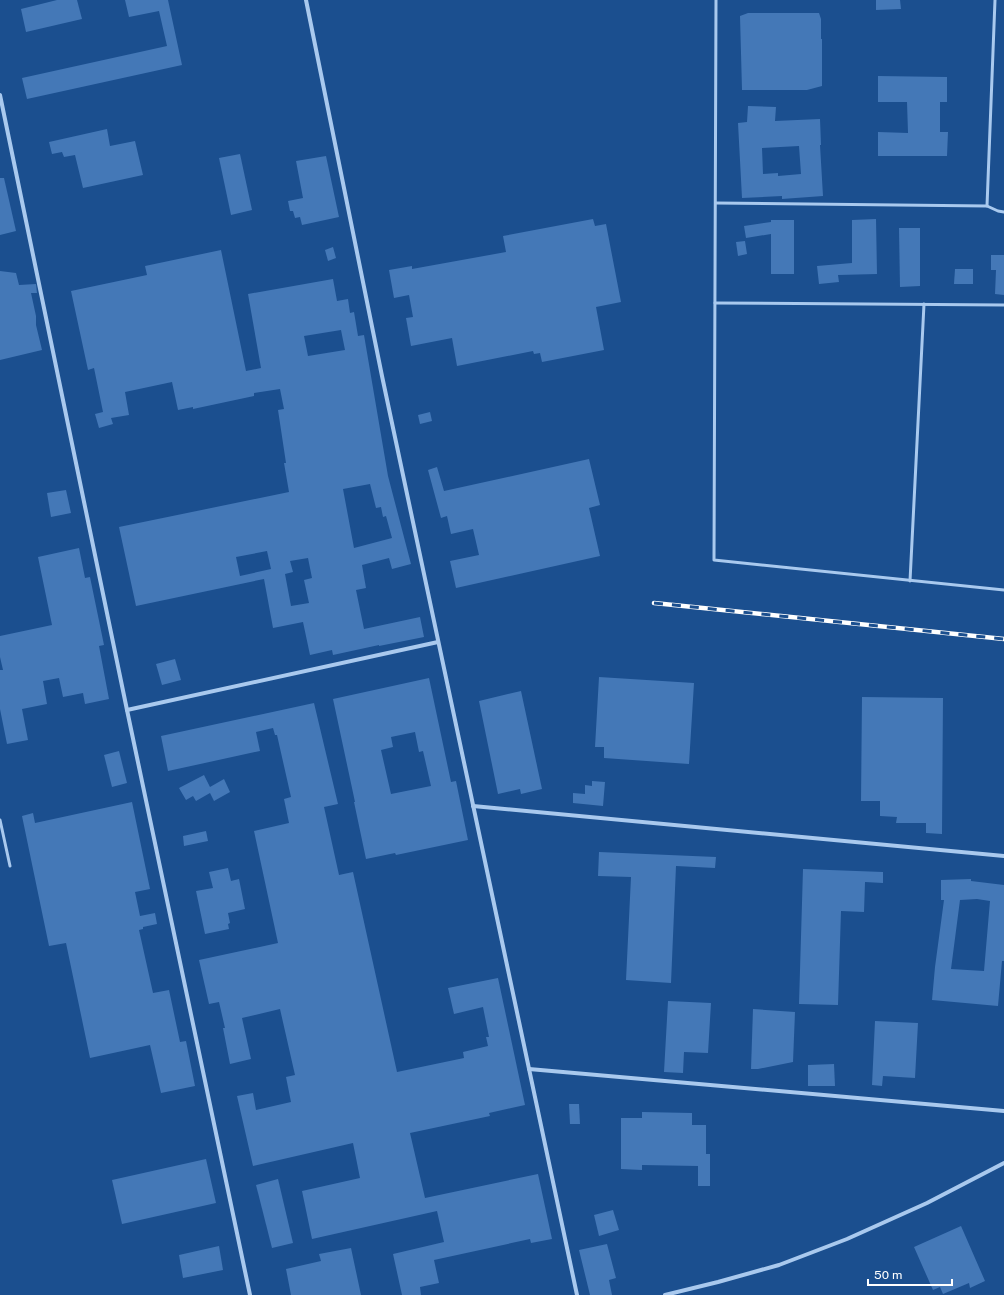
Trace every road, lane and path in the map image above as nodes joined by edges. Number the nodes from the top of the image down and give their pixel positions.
1 (306, 0) edge
2 (716, 0) edge
3 (995, 0) edge
4 (0, 95) edge
5 (716, 204) junction
6 (987, 206) junction
7 (1004, 212) edge
8 (715, 303) junction
9 (924, 304) junction
10 (1004, 305) edge
11 (910, 581) junction
12 (1004, 590) edge
13 (438, 642) junction
14 (126, 710) junction
15 (473, 806) junction
16 (0, 820) edge
17 (1004, 856) edge
18 (10, 866) dead end
19 (529, 1069) junction
20 (1004, 1111) edge
21 (1004, 1163) edge
22 (250, 1295) edge
23 (577, 1295) edge
24 (665, 1295) edge

1 - 13 street
2 - 5 lane
3 - 6 lane
4 - 14 street
5 - 6 lane
5 - 8 lane
6 - 7 lane
8 - 9 lane
8 - 11 lane
9 - 10 lane
9 - 11 lane
11 - 12 lane
13 - 14 street
13 - 15 street
14 - 22 street
15 - 17 street
15 - 19 street
16 - 18 lane
19 - 20 street
19 - 23 street
21 - 24 street

